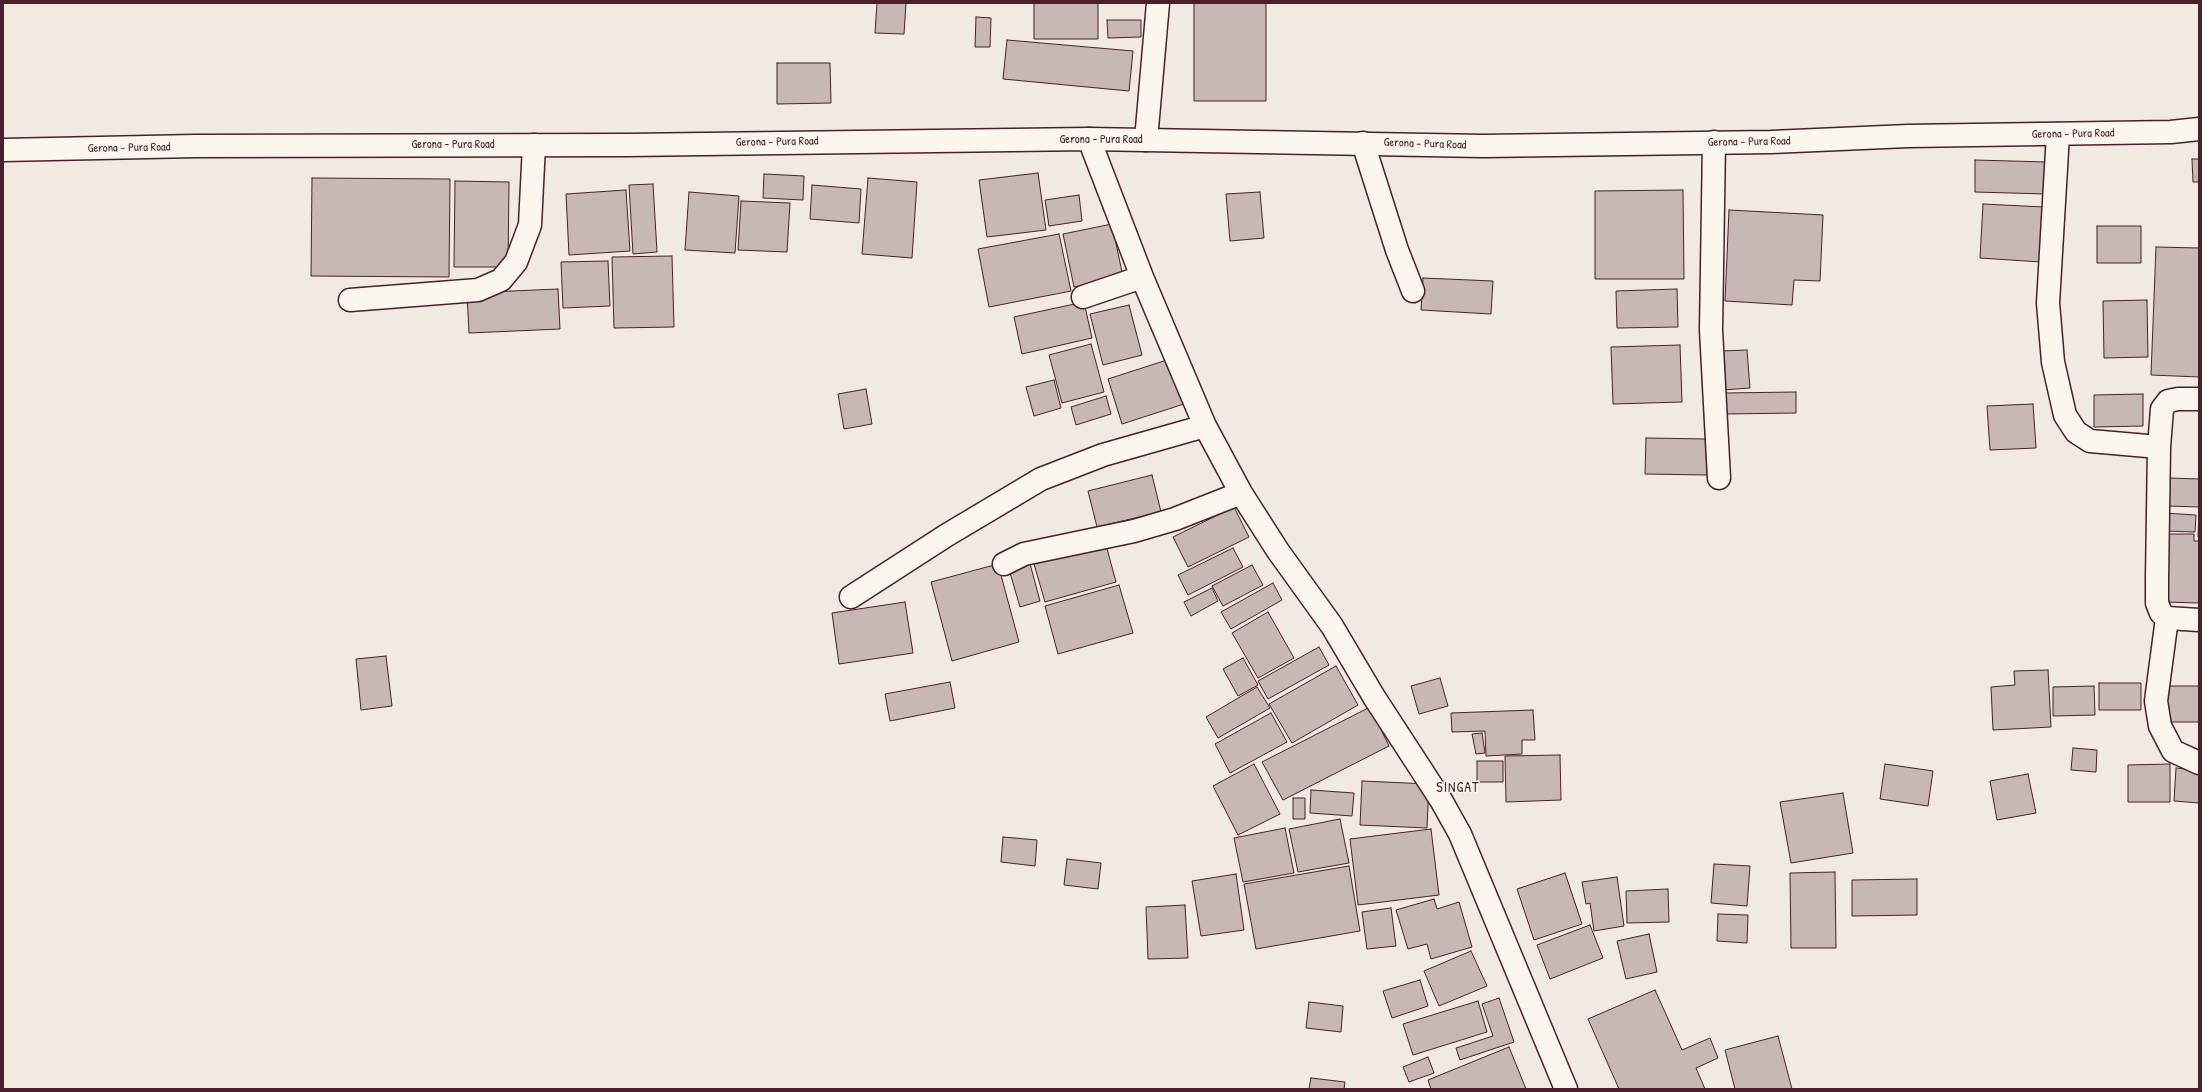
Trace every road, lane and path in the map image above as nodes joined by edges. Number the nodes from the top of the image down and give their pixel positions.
1 (1158, 3) edge
2 (2199, 130) edge
3 (2058, 134) junction
4 (1089, 139) junction
5 (1146, 140) junction
6 (1714, 142) junction
7 (1363, 143) junction
8 (534, 145) junction
9 (3, 150) edge
10 (1142, 277) junction
11 (1414, 291) dead end
12 (1083, 297) dead end
13 (350, 300) dead end
14 (2199, 399) edge
15 (1205, 426) junction
16 (2159, 448) junction
17 (1719, 478) dead end
18 (1241, 493) junction
19 (1004, 564) dead end
20 (851, 596) dead end
21 (2167, 618) junction
22 (2199, 620) edge
23 (2199, 763) edge
24 (1566, 1089) edge

1 - 5 street
2 - 3 street, Gerona - Pura Road
3 - 6 street, Gerona - Pura Road
3 - 16 street
4 - 5 street, Gerona - Pura Road
4 - 8 street, Gerona - Pura Road
4 - 10 street
5 - 7 street, Gerona - Pura Road
6 - 7 street, Gerona - Pura Road
6 - 17 street
7 - 11 street
8 - 9 street, Gerona - Pura Road
8 - 13 street
10 - 12 street
10 - 15 street
14 - 16 street
15 - 18 street
15 - 20 street
16 - 21 street
18 - 19 street
18 - 24 street
21 - 22 street
21 - 23 street

